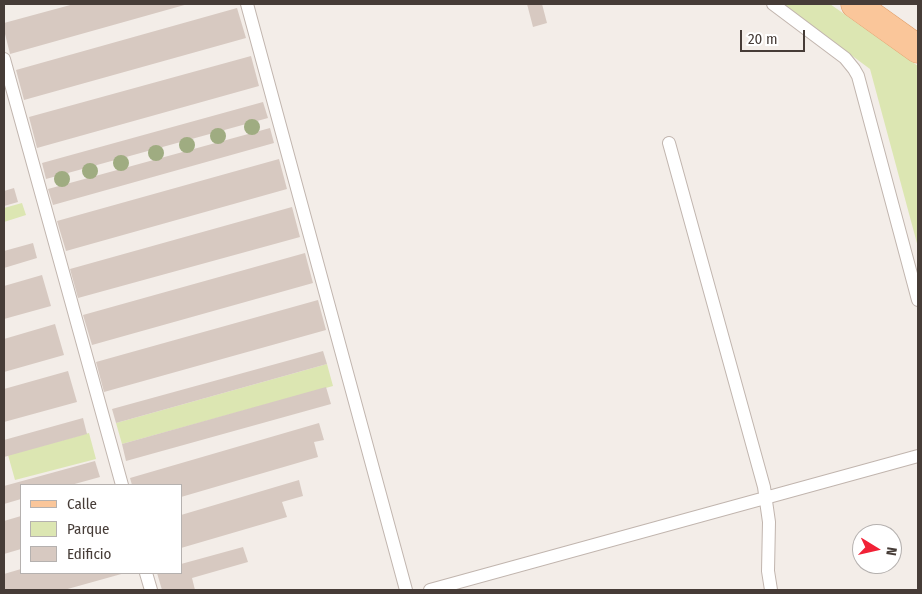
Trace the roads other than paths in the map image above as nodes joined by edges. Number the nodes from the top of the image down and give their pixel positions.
1 (247, 4) edge
2 (773, 4) edge
3 (855, 4) edge
4 (918, 48) edge
5 (4, 59) edge
6 (669, 143) dead end
7 (918, 300) edge
8 (918, 456) edge
9 (122, 484) edge
10 (766, 498) junction
11 (146, 574) edge
12 (151, 590) edge
13 (406, 590) edge
14 (430, 590) edge
15 (771, 590) edge

1 - 13 lane
2 - 7 lane
3 - 4 main road
5 - 9 lane
6 - 10 lane
8 - 10 lane
10 - 14 lane
10 - 15 lane
11 - 12 lane

